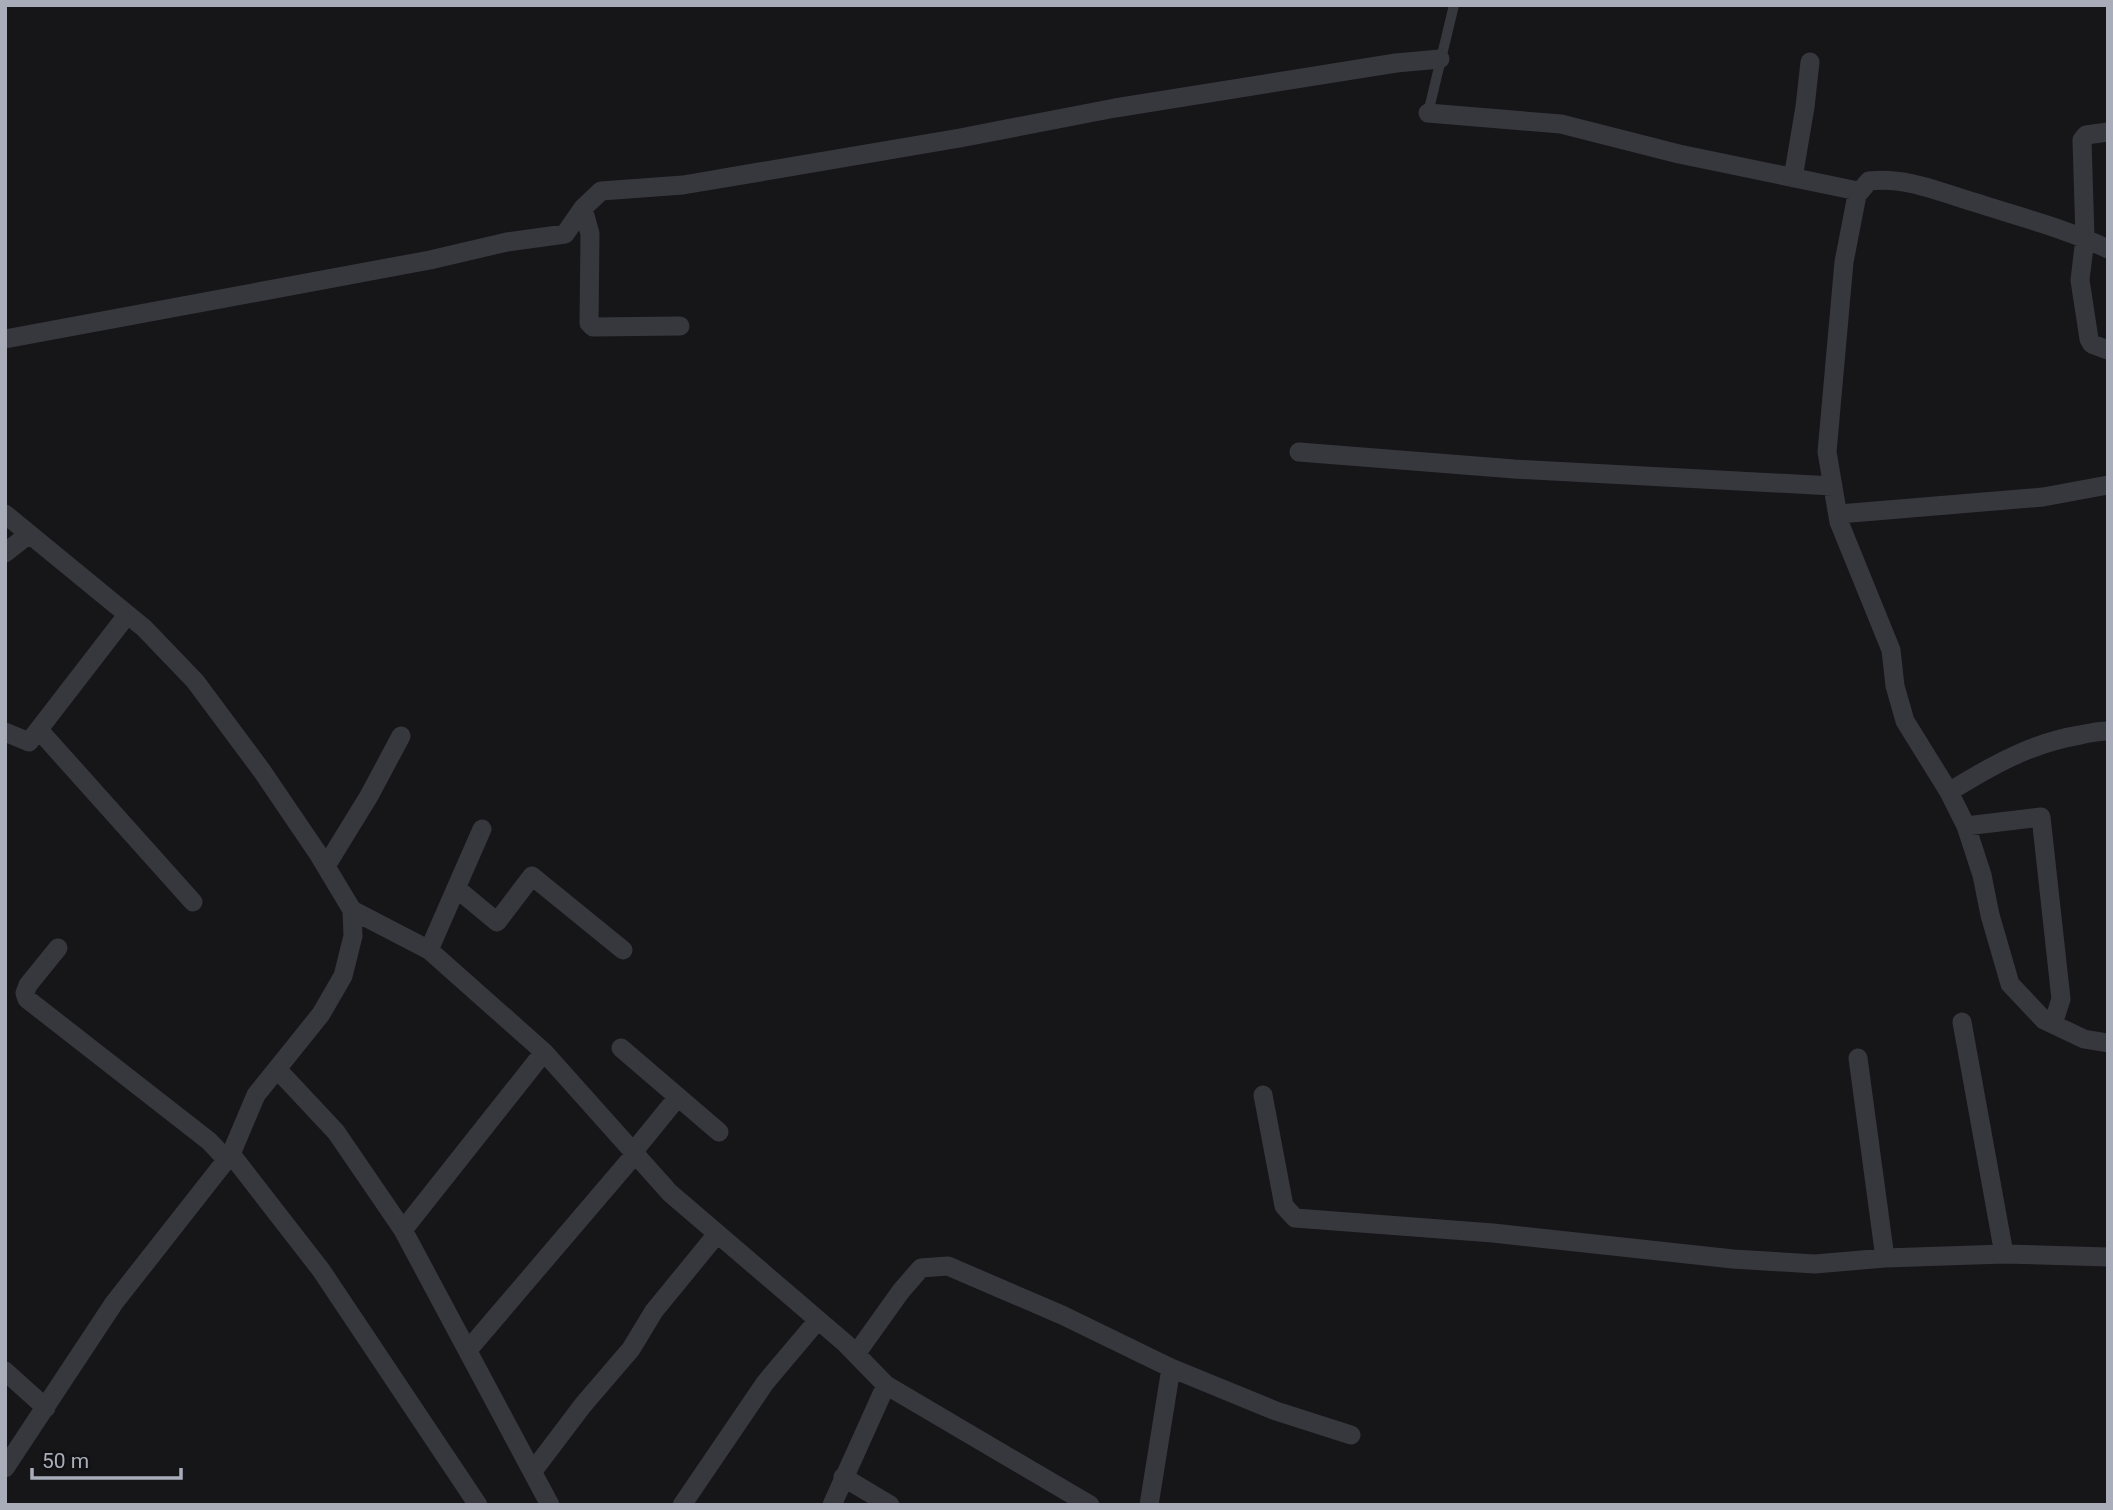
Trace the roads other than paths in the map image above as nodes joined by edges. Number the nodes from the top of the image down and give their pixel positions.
1 (1454, 5) edge
2 (1440, 59) junction
3 (1810, 62) dead end
4 (1428, 113) joint
5 (2108, 132) edge
6 (1793, 178) junction
7 (1857, 195) junction
8 (583, 208) junction
9 (2085, 238) junction
10 (2108, 249) edge
11 (680, 326) dead end
12 (5, 339) edge
13 (2108, 350) edge
14 (1298, 452) dead end
15 (2108, 485) edge
16 (1833, 486) junction
17 (5, 514) edge
18 (1839, 514) junction
19 (29, 534) junction
20 (5, 553) edge
21 (128, 615) junction
22 (39, 730) junction
23 (2108, 731) edge
24 (5, 733) edge
25 (401, 736) dead end
26 (1949, 792) junction
27 (1966, 826) junction
28 (482, 829) dead end
29 (326, 866) junction
30 (456, 888) junction
31 (193, 902) dead end
32 (352, 910) junction
33 (58, 948) dead end
34 (429, 950) junction
35 (623, 950) dead end
36 (1962, 1022) dead end
37 (2053, 1024) junction
38 (2108, 1043) edge
39 (621, 1048) dead end
40 (544, 1052) junction
41 (1858, 1058) dead end
42 (277, 1069) junction
43 (1263, 1095) dead end
44 (677, 1098) junction
45 (719, 1132) dead end
46 (635, 1152) junction
47 (228, 1157) junction
48 (403, 1230) junction
49 (717, 1234) junction
50 (2004, 1254) junction
51 (2108, 1257) edge
52 (1885, 1258) junction
53 (818, 1320) junction
54 (468, 1350) junction
55 (856, 1354) junction
56 (1171, 1368) junction
57 (5, 1371) edge
58 (886, 1385) junction
59 (46, 1408) junction
60 (1351, 1435) dead end
61 (5, 1468) edge
62 (533, 1471) junction
63 (843, 1477) junction
64 (478, 1505) edge
65 (550, 1505) edge
66 (682, 1505) edge
67 (832, 1505) edge
68 (890, 1505) edge
69 (1090, 1505) edge
70 (1149, 1505) edge

1 - 2 lane
2 - 4 lane
2 - 8 street
3 - 6 street
4 - 6 street
5 - 9 street
6 - 7 street
7 - 9 street
7 - 16 street
8 - 11 street
8 - 12 street
9 - 10 street
9 - 13 street
14 - 16 street
15 - 18 street
16 - 18 street
17 - 19 street
18 - 26 street
19 - 20 street
19 - 21 street
21 - 22 street
21 - 29 street
22 - 24 street
22 - 31 street
23 - 26 street
25 - 29 street
26 - 27 street
27 - 37 street
27 - 37 street
28 - 30 street
29 - 32 street
30 - 34 street
30 - 35 street
32 - 34 street
32 - 42 street
33 - 47 street
34 - 40 street
36 - 50 street
37 - 38 street
39 - 44 street
40 - 46 street
40 - 48 street
41 - 52 street
42 - 47 street
42 - 48 street
43 - 52 street
44 - 45 street
44 - 46 street
46 - 49 street
46 - 54 street
47 - 59 street
47 - 64 street
48 - 54 street
49 - 53 street
49 - 62 street
50 - 51 street
50 - 52 street
53 - 55 street
53 - 66 street
54 - 62 street
55 - 56 street
55 - 58 street
56 - 60 street
56 - 70 street
57 - 59 street
58 - 63 street
58 - 69 street
59 - 61 street
62 - 65 street
63 - 67 street
63 - 68 street

